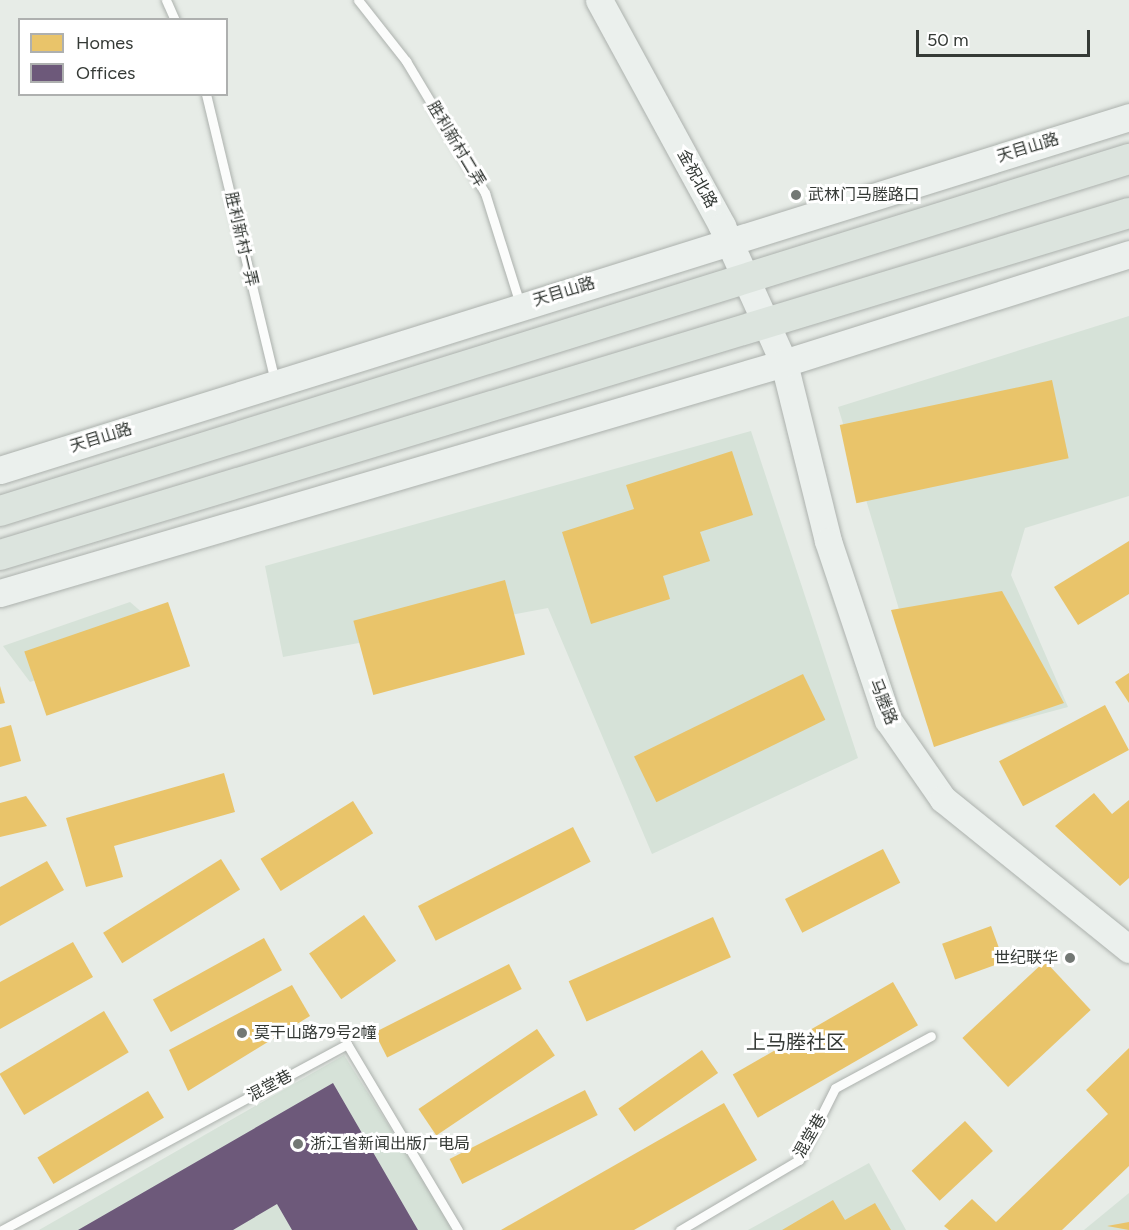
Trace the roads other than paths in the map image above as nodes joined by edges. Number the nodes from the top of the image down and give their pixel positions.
1 (166, 0) edge
2 (357, 0) edge
3 (599, 0) edge
4 (174, 18) edge
5 (206, 96) edge
6 (1129, 117) edge
7 (1129, 159) edge
8 (1129, 213) edge
9 (728, 241) junction
10 (1129, 254) edge
11 (747, 278) junction
12 (521, 306) junction
13 (769, 325) junction
14 (784, 363) junction
15 (275, 383) junction
16 (0, 470) edge
17 (0, 511) edge
18 (0, 555) edge
19 (0, 593) edge
20 (1129, 949) edge
21 (931, 1036) dead end
22 (2, 1230) edge
23 (458, 1230) edge
24 (680, 1230) edge

1 - 4 lane
2 - 12 lane, 胜利新村二弄
3 - 9 main road, 金祝北路
5 - 15 lane, 胜利新村一弄
6 - 9 main road, 天目山路
7 - 11 main road
8 - 13 main road
9 - 11 main road, 金祝北路
9 - 12 main road, 天目山路
10 - 14 main road
11 - 13 main road, 金祝北路
11 - 17 main road
12 - 15 main road, 天目山路
13 - 14 main road, 金祝北路
13 - 18 main road
14 - 19 main road
14 - 20 main road, 马塍路
15 - 16 main road, 天目山路
21 - 24 lane, 混堂巷
22 - 23 lane, 混堂巷

